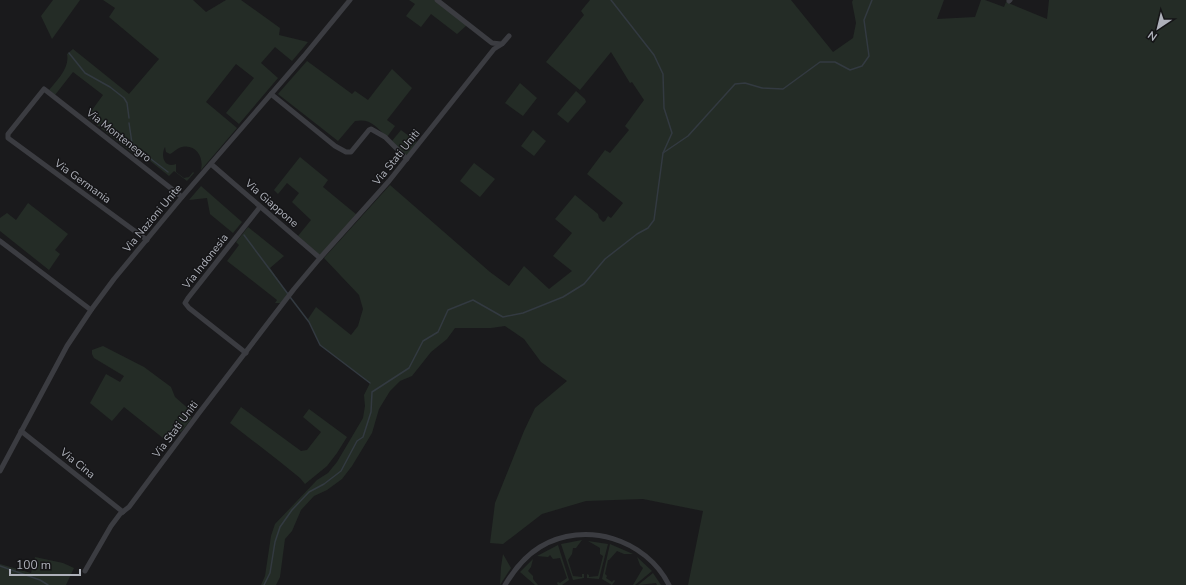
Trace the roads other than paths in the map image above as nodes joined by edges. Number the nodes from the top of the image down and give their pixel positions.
1 (350, 0) edge
2 (437, 0) edge
3 (509, 36) dead end
4 (492, 43) junction
5 (502, 44) junction
6 (494, 49) junction
7 (44, 89) joint
8 (271, 94) junction
9 (407, 159) junction
10 (211, 164) junction
11 (182, 197) junction
12 (260, 207) junction
13 (147, 240) junction
14 (0, 241) edge
15 (320, 258) junction
16 (91, 310) junction
17 (246, 353) junction
18 (21, 431) junction
19 (0, 471) edge
20 (123, 512) junction
21 (85, 571) dead end
22 (505, 585) edge
23 (669, 585) edge

1 - 8 street, Via Nazioni Unite
2 - 4 street
3 - 5 street, Via Stati Uniti
4 - 5 street
4 - 6 street
5 - 6 street, Via Stati Uniti
6 - 9 street, Via Stati Uniti
7 - 11 street, Via Montenegro
7 - 13 street, Via Germania
8 - 9 street
8 - 10 street, Via Nazioni Unite
9 - 15 street, Via Stati Uniti
10 - 11 street, Via Nazioni Unite
10 - 12 street, Via Giappone
11 - 13 street, Via Nazioni Unite
12 - 15 street, Via Giappone
12 - 17 street, Via Indonesia
13 - 16 street, Via Nazioni Unite
14 - 16 street
15 - 17 street, Via Stati Uniti
16 - 18 street, Via Nazioni Unite
17 - 20 street, Via Stati Uniti
18 - 19 street, Via Nazioni Unite
18 - 20 street, Via Cina
20 - 21 street, Via Stati Uniti
22 - 23 street

